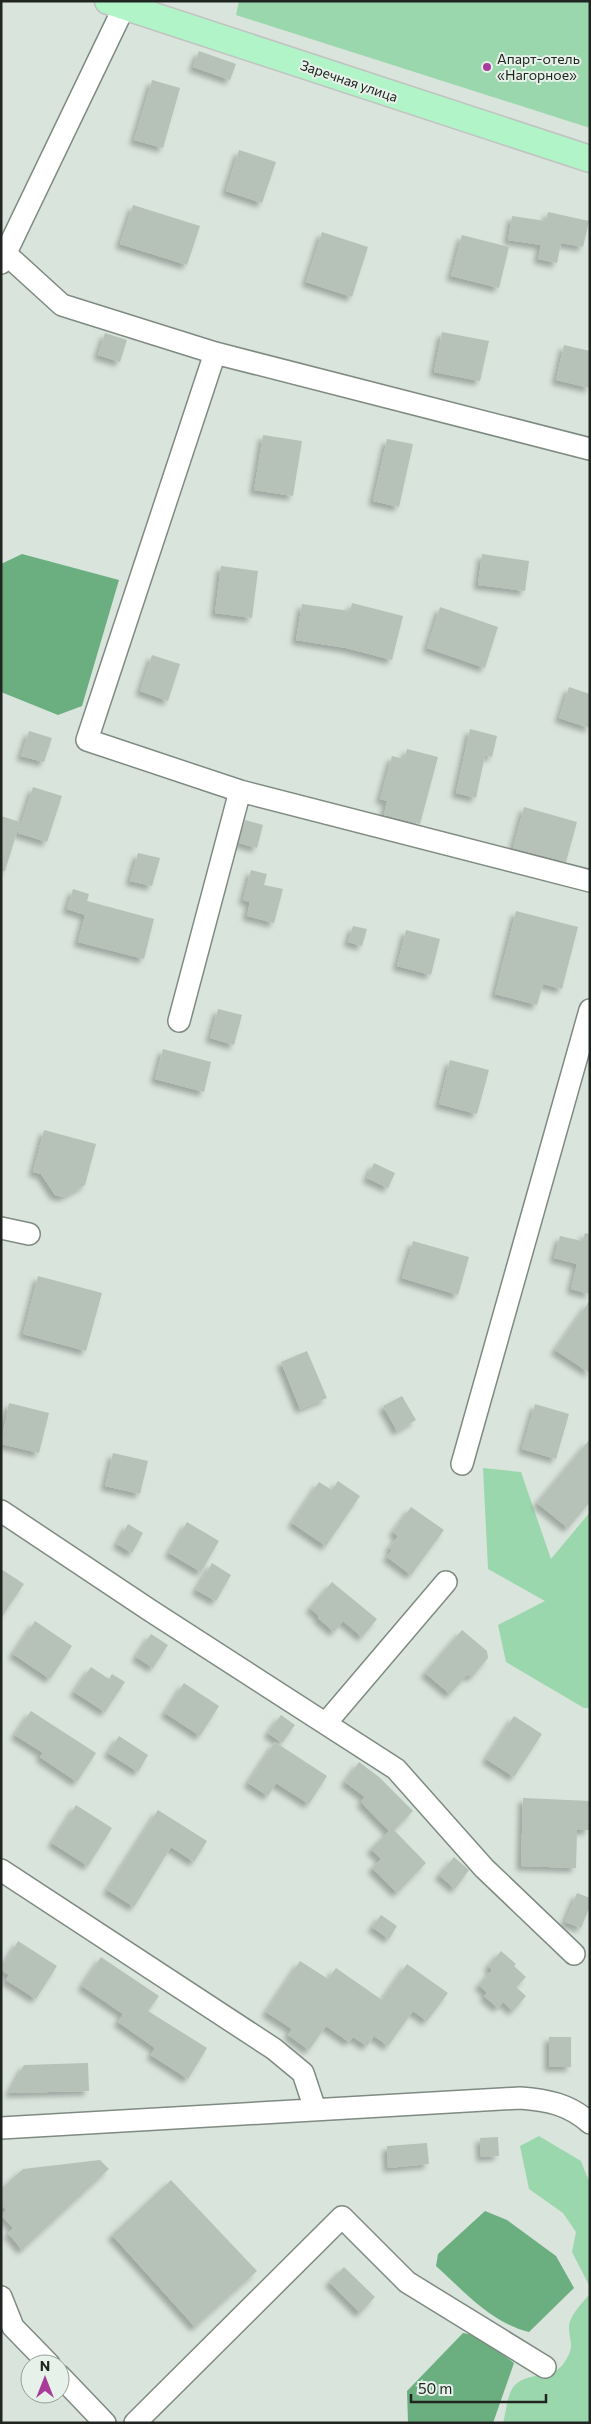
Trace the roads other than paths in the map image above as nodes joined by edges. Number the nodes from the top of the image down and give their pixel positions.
1 (132, 6) edge
2 (590, 159) edge
3 (3, 258) edge
4 (215, 352) junction
5 (590, 449) edge
6 (240, 791) junction
7 (590, 881) edge
8 (590, 1010) edge
9 (179, 1022) dead end
10 (1, 1228) edge
11 (29, 1234) dead end
12 (462, 1464) dead end
13 (1, 1511) edge
14 (446, 1582) dead end
15 (326, 1723) junction
16 (1, 1870) edge
17 (574, 1954) dead end
18 (315, 2109) junction
19 (590, 2123) edge
20 (1, 2128) edge
21 (1, 2297) edge
22 (39, 2354) edge
23 (545, 2367) dead end
24 (70, 2386) edge
25 (105, 2423) edge
26 (135, 2423) edge

1 - 2 main road, Заречная улица
1 - 3 street
3 - 4 street
4 - 5 street
4 - 6 street
6 - 7 street
6 - 9 street
8 - 12 street
10 - 11 street
13 - 15 street
14 - 15 street
15 - 17 street
16 - 18 street
18 - 19 street
18 - 20 street
21 - 22 street
23 - 26 street
24 - 25 street

